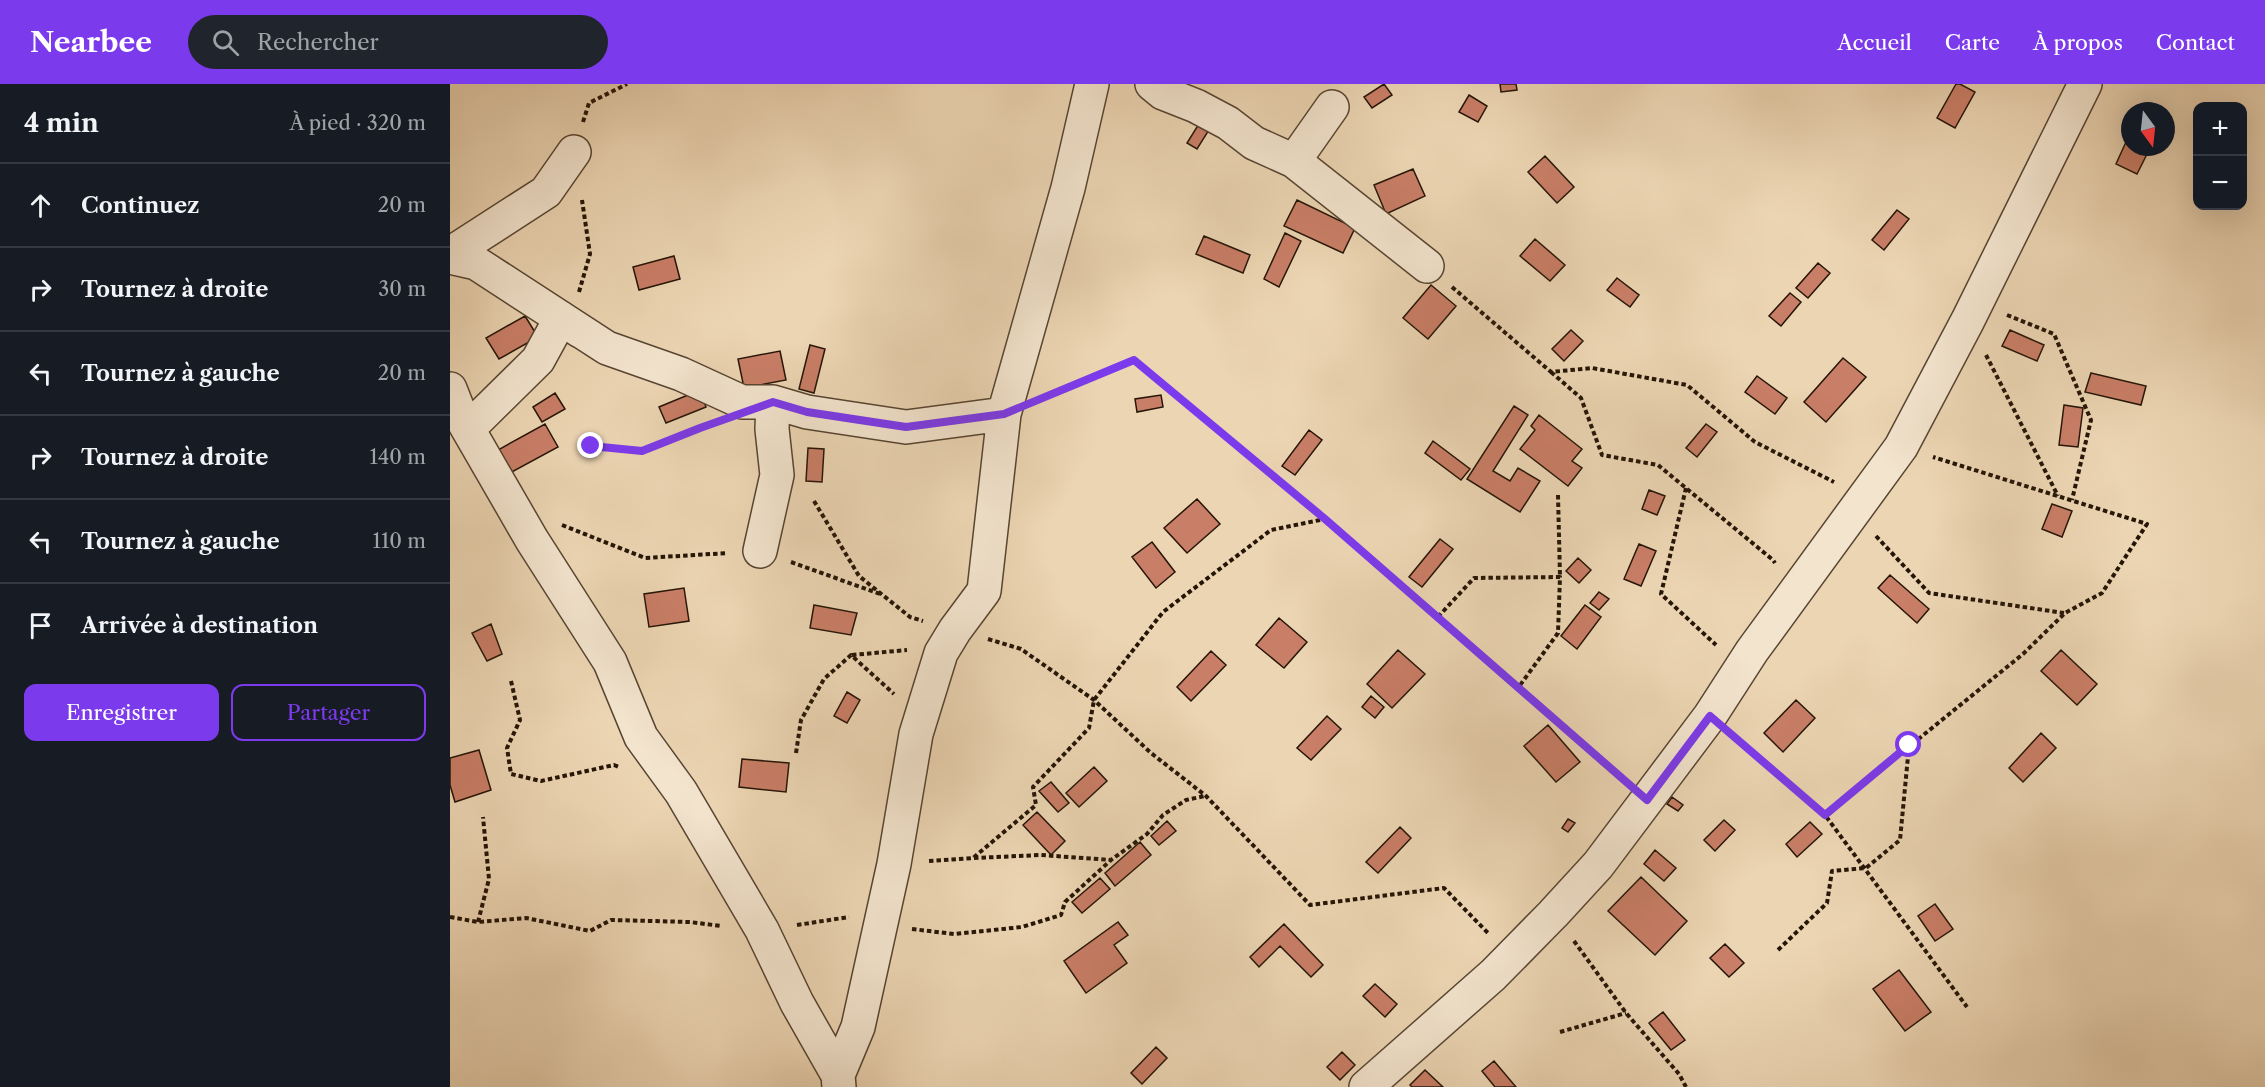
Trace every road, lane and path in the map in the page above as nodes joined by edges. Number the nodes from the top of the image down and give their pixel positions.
1 (627, 84) edge
2 (1092, 84) edge
3 (1152, 84) edge
4 (2085, 84) edge
5 (1332, 107) dead end
6 (574, 152) junction
7 (1294, 161) junction
8 (450, 255) edge
9 (1427, 266) joint
10 (584, 302) dead end
11 (1969, 316) junction
12 (607, 348) junction
13 (1551, 372) junction
14 (450, 388) edge
15 (773, 402) junction
16 (1004, 414) junction
17 (721, 420) dead end
18 (468, 429) junction
19 (591, 446) dead end
20 (1901, 447) junction
21 (1686, 488) junction
22 (1558, 495) dead end
23 (2058, 496) junction
24 (814, 501) dead end
25 (2072, 501) junction
26 (1859, 504) junction
27 (512, 506) junction
28 (1325, 519) junction
29 (760, 550) junction
30 (1560, 577) junction
31 (883, 595) junction
32 (1788, 602) junction
33 (2065, 613) junction
34 (1438, 617) junction
35 (948, 642) junction
36 (851, 655) junction
37 (1741, 668) junction
38 (511, 681) dead end
39 (1518, 688) junction
40 (1094, 700) junction
41 (1710, 716) junction
42 (916, 734) junction
43 (1909, 745) junction
44 (796, 753) dead end
45 (624, 768) dead end
46 (1206, 796) junction
47 (1647, 800) junction
48 (1825, 815) junction
49 (483, 817) dead end
50 (973, 858) junction
51 (1111, 860) junction
52 (894, 864) junction
53 (1866, 868) junction
54 (1553, 914) junction
55 (450, 917) edge
56 (478, 922) junction
57 (880, 925) junction
58 (762, 930) junction
59 (1778, 950) dead end
60 (1493, 975) junction
61 (1967, 1007) dead end
62 (1626, 1013) junction
63 (1560, 1032) dead end
64 (838, 1081) edge
65 (1366, 1087) edge
66 (1686, 1087) edge

1 - 6 path
2 - 16 street
3 - 7 street
4 - 11 street
5 - 7 street
6 - 8 street
6 - 10 path
7 - 9 street
8 - 12 street
9 - 13 path
11 - 20 street
11 - 23 path
11 - 25 path
12 - 15 street
12 - 18 street
13 - 21 path
13 - 26 path
14 - 18 street
15 - 16 street
15 - 29 street
16 - 28 path
16 - 35 street
17 - 19 path
18 - 27 street
20 - 23 path
20 - 26 street
21 - 32 path
21 - 37 path
22 - 30 path
23 - 25 path
24 - 31 path
25 - 33 path
26 - 32 street
26 - 33 path
27 - 29 path
27 - 58 street
28 - 34 path
28 - 40 path
29 - 31 path
30 - 34 path
30 - 39 path
31 - 35 path
32 - 37 street
33 - 43 path
34 - 39 path
35 - 36 path
35 - 40 path
35 - 42 street
36 - 42 path
36 - 44 path
37 - 41 street
38 - 45 path
39 - 47 path
40 - 46 path
40 - 50 path
41 - 47 street
41 - 48 path
42 - 52 street
43 - 48 path
43 - 53 path
46 - 51 path
46 - 60 path
47 - 54 street
48 - 53 path
49 - 56 path
50 - 51 path
50 - 52 path
51 - 57 path
52 - 57 street
53 - 59 path
53 - 61 path
54 - 60 street
54 - 62 path
55 - 56 path
56 - 58 path
57 - 58 path
57 - 64 street
58 - 64 street
60 - 65 street
62 - 63 path
62 - 66 path

